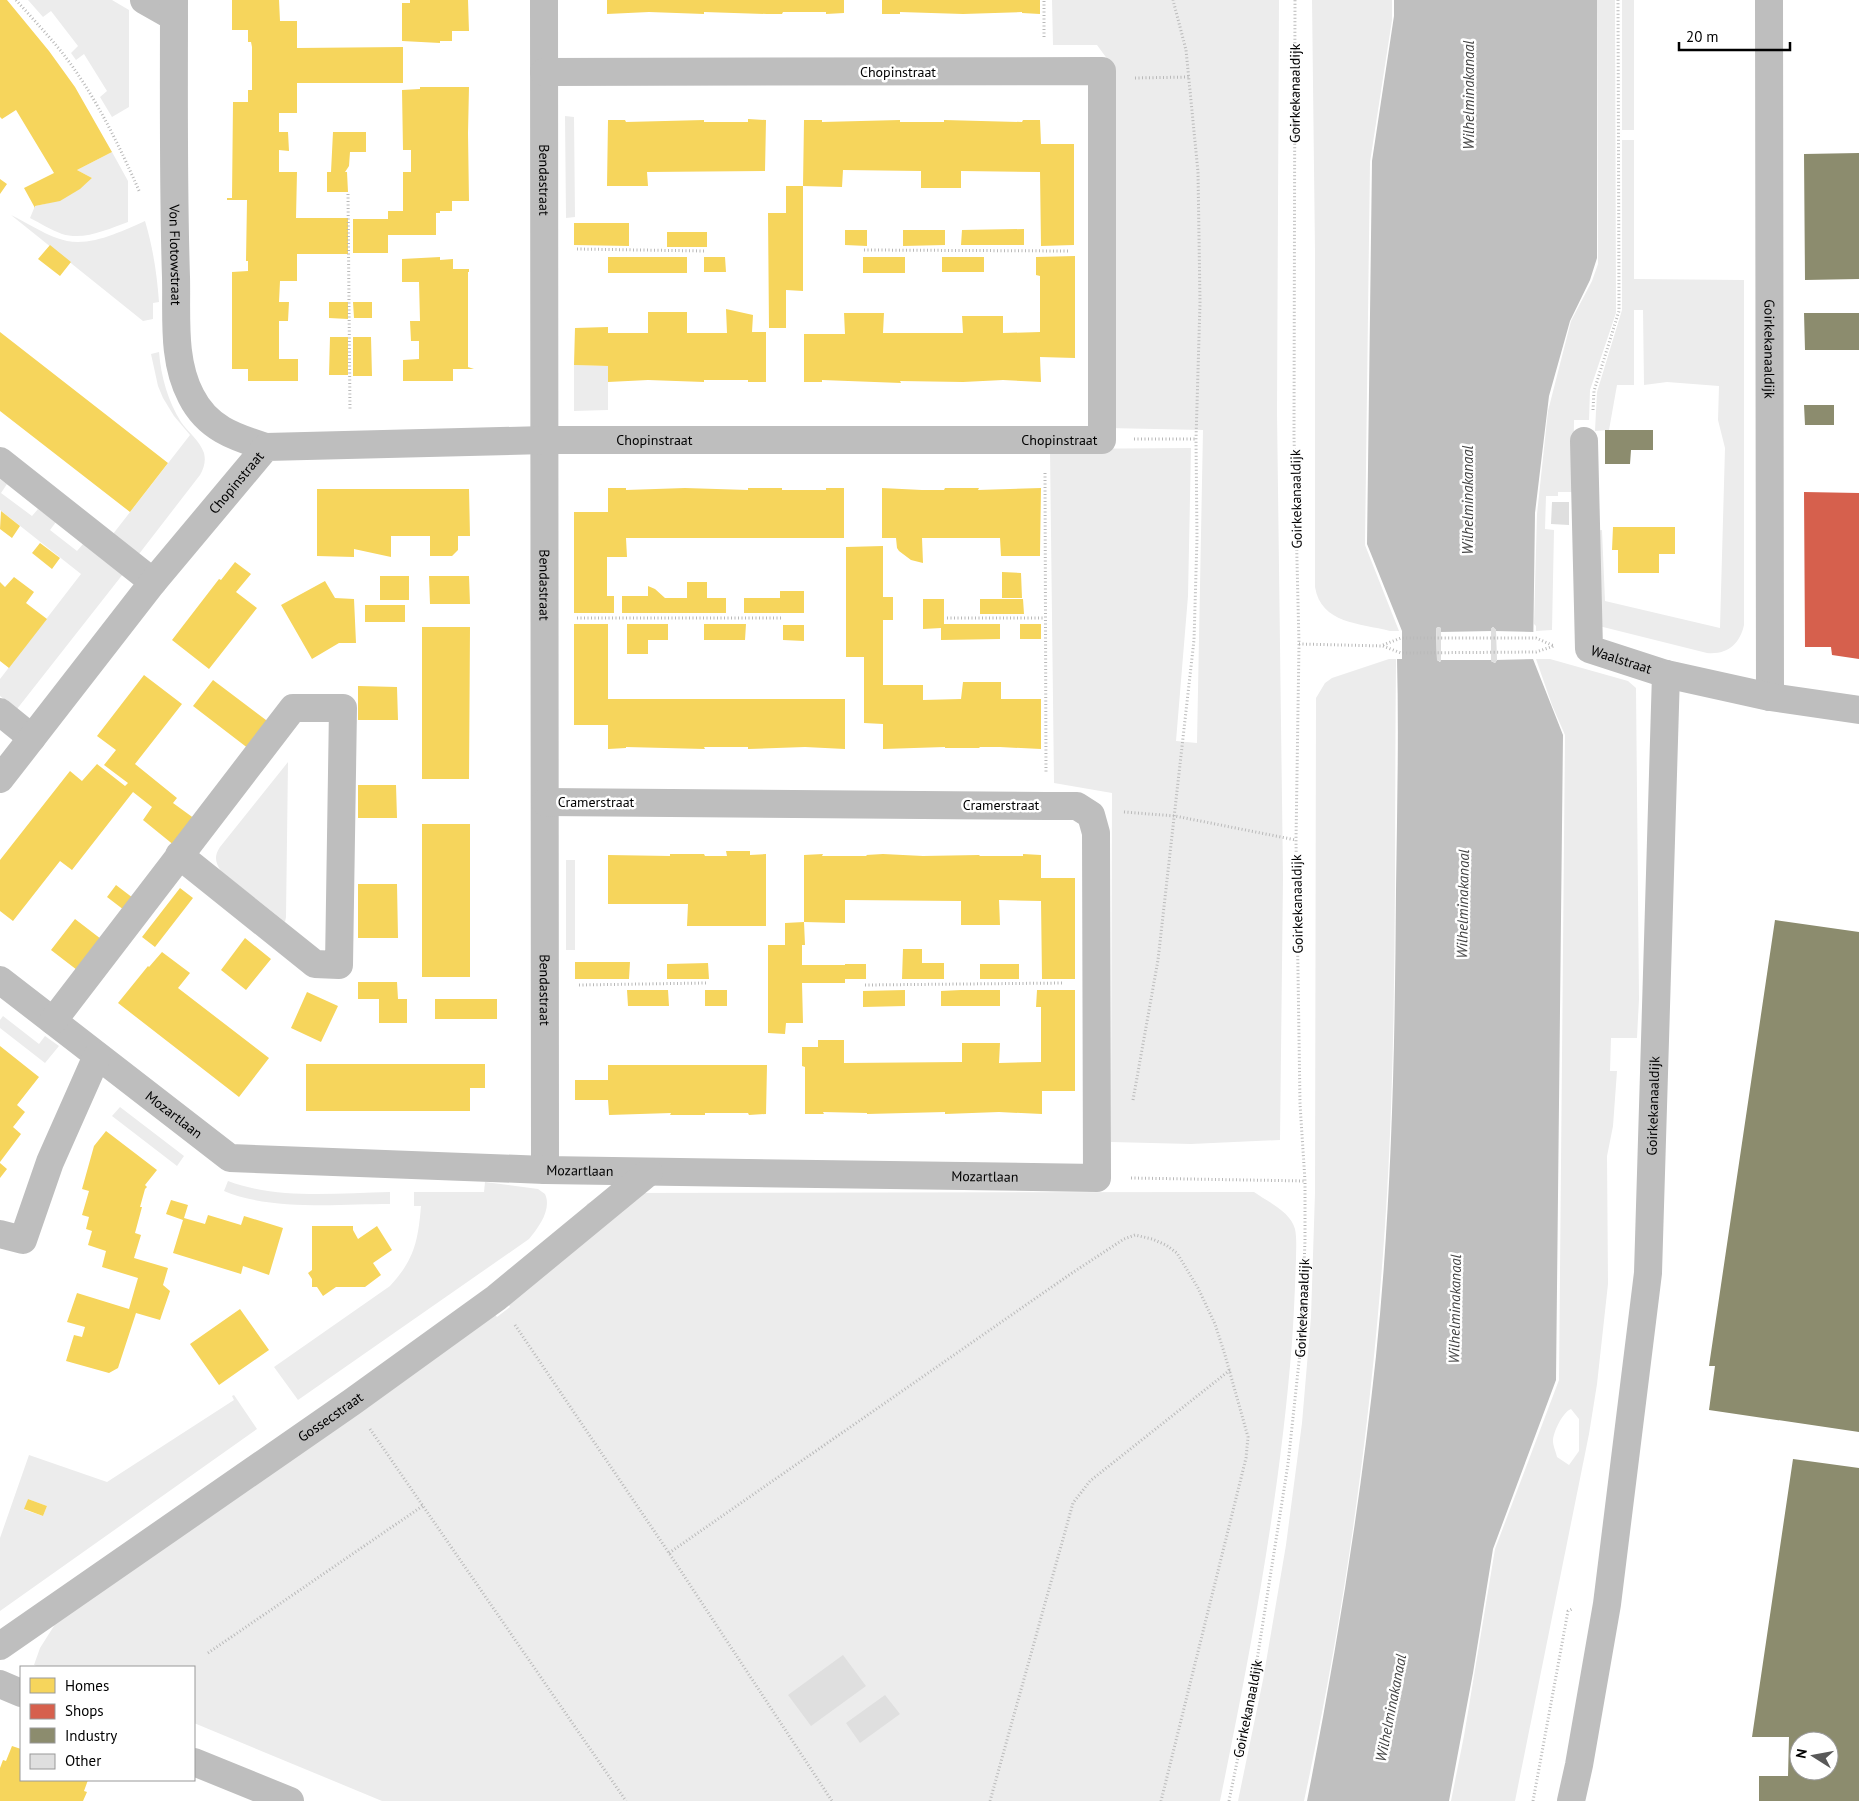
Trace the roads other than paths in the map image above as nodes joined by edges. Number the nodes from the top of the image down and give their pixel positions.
1 (144, 0) edge
2 (544, 0) edge
3 (1769, 0) edge
4 (174, 9) edge
5 (544, 72) junction
6 (545, 440) junction
7 (1584, 441) road end
8 (266, 447) junction
9 (0, 461) edge
10 (153, 582) junction
11 (1666, 674) junction
12 (1770, 697) junction
13 (1859, 710) edge
14 (0, 712) edge
15 (32, 738) junction
16 (0, 779) edge
17 (545, 802) junction
18 (179, 856) junction
19 (0, 980) edge
20 (53, 1021) junction
21 (97, 1056) junction
22 (545, 1170) junction
23 (649, 1172) junction
24 (1097, 1178) joint
25 (0, 1234) edge
26 (0, 1646) edge
27 (0, 1684) edge
28 (20, 1693) edge
29 (195, 1762) edge
30 (290, 1801) edge
31 (1571, 1801) edge

1 - 4 street, Von Flotowstraat
2 - 5 street, Bendastraat
3 - 12 street, Goirkekanaaldijk
4 - 8 street, Von Flotowstraat
5 - 6 street, Bendastraat
5 - 6 street, Chopinstraat
6 - 8 street, Chopinstraat
6 - 17 street, Bendastraat
7 - 11 street, Waalstraat
8 - 10 street, Chopinstraat
9 - 10 street
10 - 15 street, Chopinstraat
11 - 12 street, Waalstraat
11 - 31 street, Goirkekanaaldijk
12 - 13 street, Waalstraat
14 - 15 street
15 - 16 street, Chopinstraat
17 - 22 street, Bendastraat
17 - 24 street, Cramerstraat
18 - 18 street
18 - 20 street
19 - 20 street, Mozartlaan
20 - 21 street, Mozartlaan
21 - 22 street, Mozartlaan
21 - 25 street
22 - 23 street, Mozartlaan
23 - 24 street, Mozartlaan
23 - 26 street, Gossecstraat
27 - 28 street
29 - 30 street

